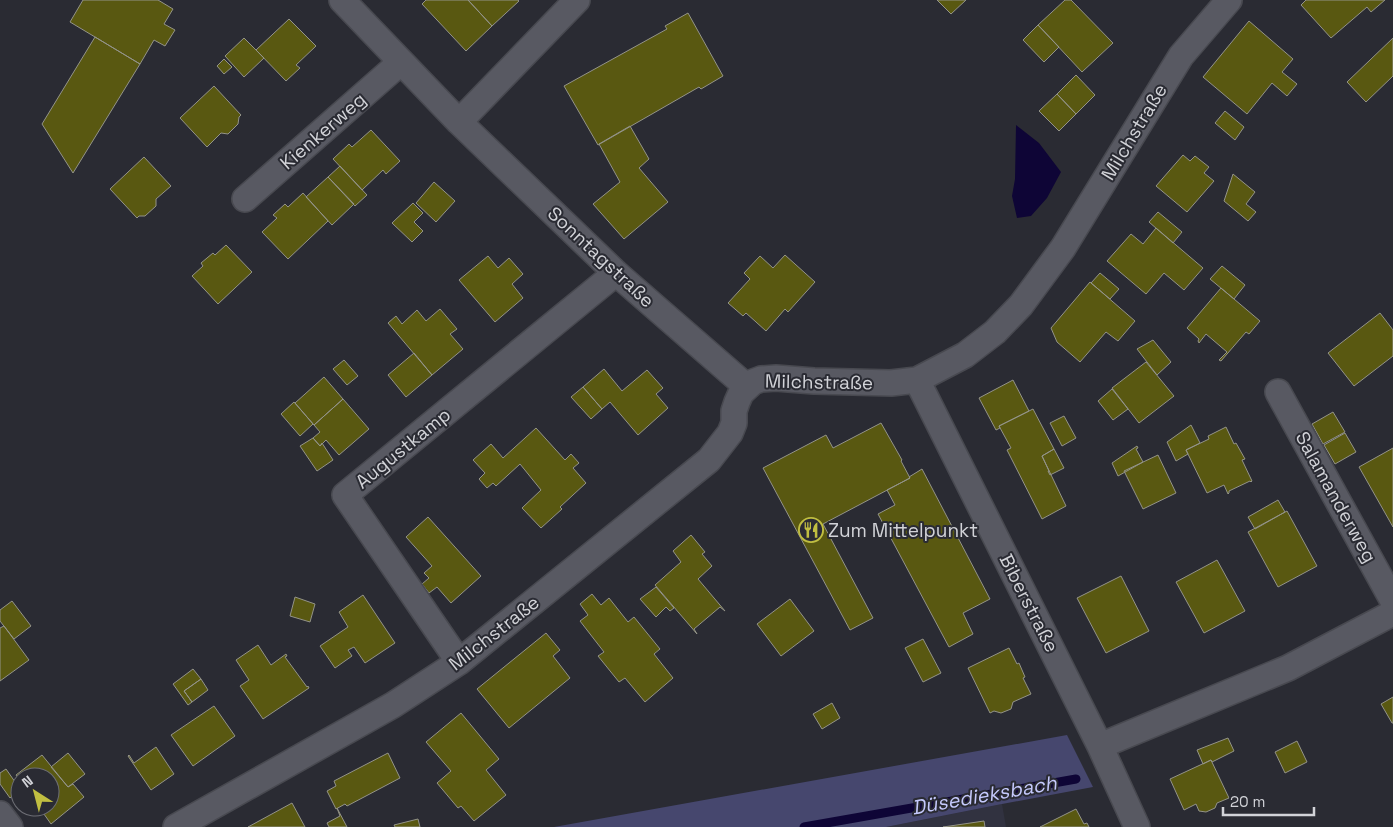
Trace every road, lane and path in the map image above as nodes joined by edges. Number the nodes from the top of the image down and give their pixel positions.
1 (342, 0) edge
2 (577, 0) edge
3 (1229, 0) edge
4 (402, 62) junction
5 (459, 122) junction
6 (246, 199) dead end
7 (616, 274) junction
8 (917, 380) junction
9 (746, 387) junction
10 (1278, 392) dead end
11 (1393, 601) edge
12 (1393, 613) edge
13 (459, 662) junction
14 (1100, 746) junction
15 (0, 814) edge
16 (10, 827) edge
17 (176, 827) edge
18 (1137, 827) edge

1 - 4 street, Sonntagstraße
2 - 5 street
3 - 8 street, Milchstraße
4 - 5 street, Sonntagstraße
4 - 6 street, Kienkerweg
5 - 7 street, Sonntagstraße
7 - 9 street, Sonntagstraße
7 - 13 street, Augustkamp
8 - 9 street, Milchstraße
8 - 14 street, Biberstraße
9 - 13 street, Milchstraße
10 - 11 street, Salamanderweg
12 - 14 street
13 - 17 street, Milchstraße
14 - 18 street, Biberstraße
15 - 16 street

